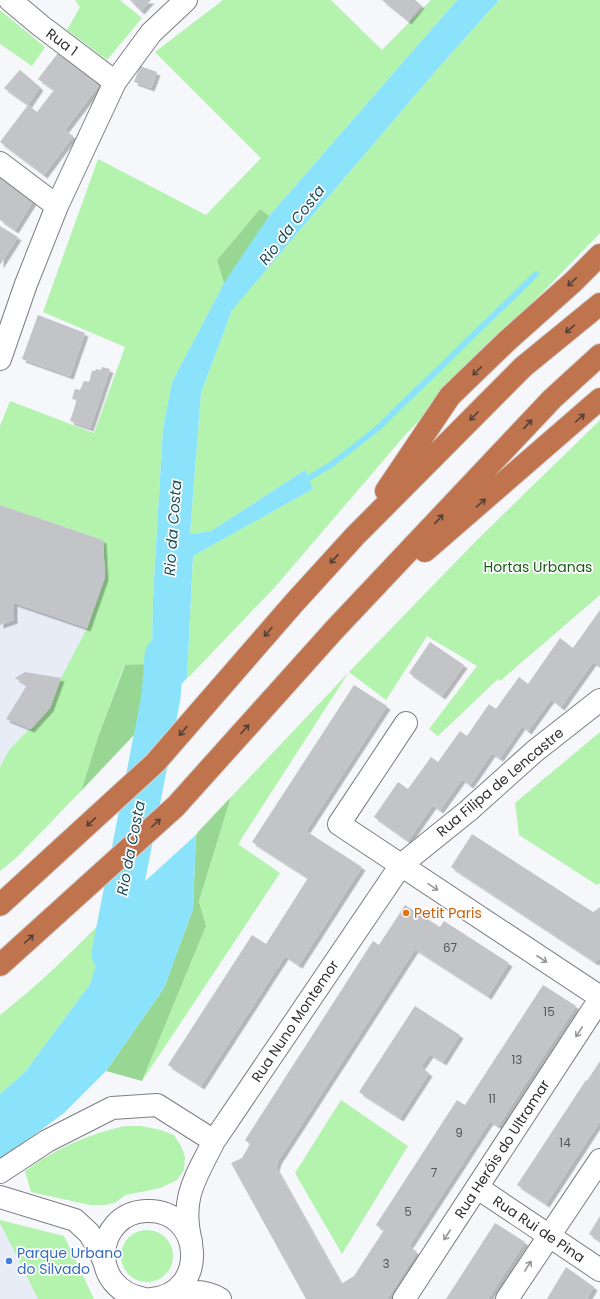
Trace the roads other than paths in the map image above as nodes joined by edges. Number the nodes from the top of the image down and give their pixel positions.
1 (10, 0) edge
2 (186, 0) edge
3 (115, 82) junction
4 (0, 163) edge
5 (57, 206) junction
6 (600, 255) edge
7 (600, 304) edge
8 (2, 349) edge
9 (600, 355) edge
10 (600, 399) edge
11 (355, 536) junction
12 (332, 632) junction
13 (600, 700) edge
14 (406, 723) dead end
15 (401, 865) junction
16 (0, 905) edge
17 (0, 965) edge
18 (600, 998) edge
19 (214, 1141) junction
20 (600, 1160) edge
21 (0, 1172) edge
22 (195, 1180) junction
23 (478, 1188) junction
24 (0, 1197) edge
25 (140, 1212) junction
26 (72, 1219) junction
27 (548, 1235) junction
28 (192, 1248) junction
29 (600, 1270) edge
30 (107, 1271) junction
31 (217, 1297) edge
32 (110, 1299) edge
33 (151, 1299) edge
34 (404, 1299) edge
35 (506, 1299) edge

1 - 3 street, Rua 1
2 - 3 street
3 - 5 street
4 - 5 street
5 - 8 street
6 -> 11 highway
7 -> 11 highway
12 -> 9 highway
12 -> 10 highway
11 -> 16 highway
17 -> 12 highway
13 - 15 street, Rua Filipa de Lencastre
14 - 15 street
15 -> 18 street
15 - 19 street, Rua Nuno Montemor
18 -> 23 street, Rua Heróis do Ultramar
19 - 21 street
19 - 22 street, Rua Nuno Montemor
20 - 27 street
22 - 25 street, Rua Nuno Montemor
22 - 28 street, Rua Nuno Montemor
23 - 27 street, Rua Rui de Pina
23 -> 34 street, Rua Heróis do Ultramar
24 - 26 street
25 - 26 street
25 - 28 street
25 - 30 street
26 - 30 street
27 - 29 street, Rua Rui de Pina
35 -> 27 street
28 - 31 street
28 - 33 street
30 - 32 street
30 - 33 street
31 - 33 street

